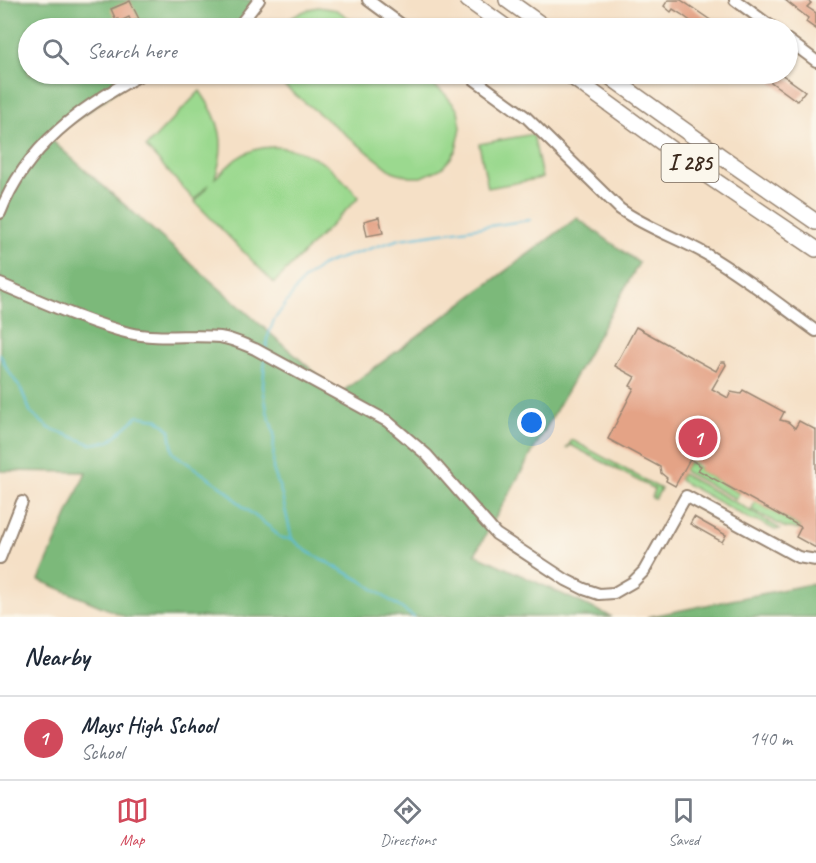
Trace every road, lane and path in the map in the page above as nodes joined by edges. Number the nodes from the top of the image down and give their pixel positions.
1 (259, 0) edge
2 (368, 0) edge
3 (468, 0) edge
4 (507, 0) edge
5 (735, 0) edge
6 (245, 18) edge
7 (392, 18) edge
8 (493, 18) edge
9 (532, 18) edge
10 (759, 18) edge
11 (798, 48) edge
12 (816, 61) edge
13 (124, 84) edge
14 (481, 84) edge
15 (582, 84) edge
16 (620, 84) edge
17 (0, 213) edge
18 (816, 222) edge
19 (816, 249) edge
20 (0, 284) edge
21 (816, 331) edge
22 (22, 502) dead end
23 (0, 558) edge
24 (816, 560) edge

1 - 6 street
2 - 7 street
3 - 8 highway
4 - 9 highway
5 - 10 street
11 - 12 street
13 - 17 street
14 - 21 street
15 - 19 highway, I 285
16 - 18 highway, I 285
20 - 24 street
22 - 23 street

